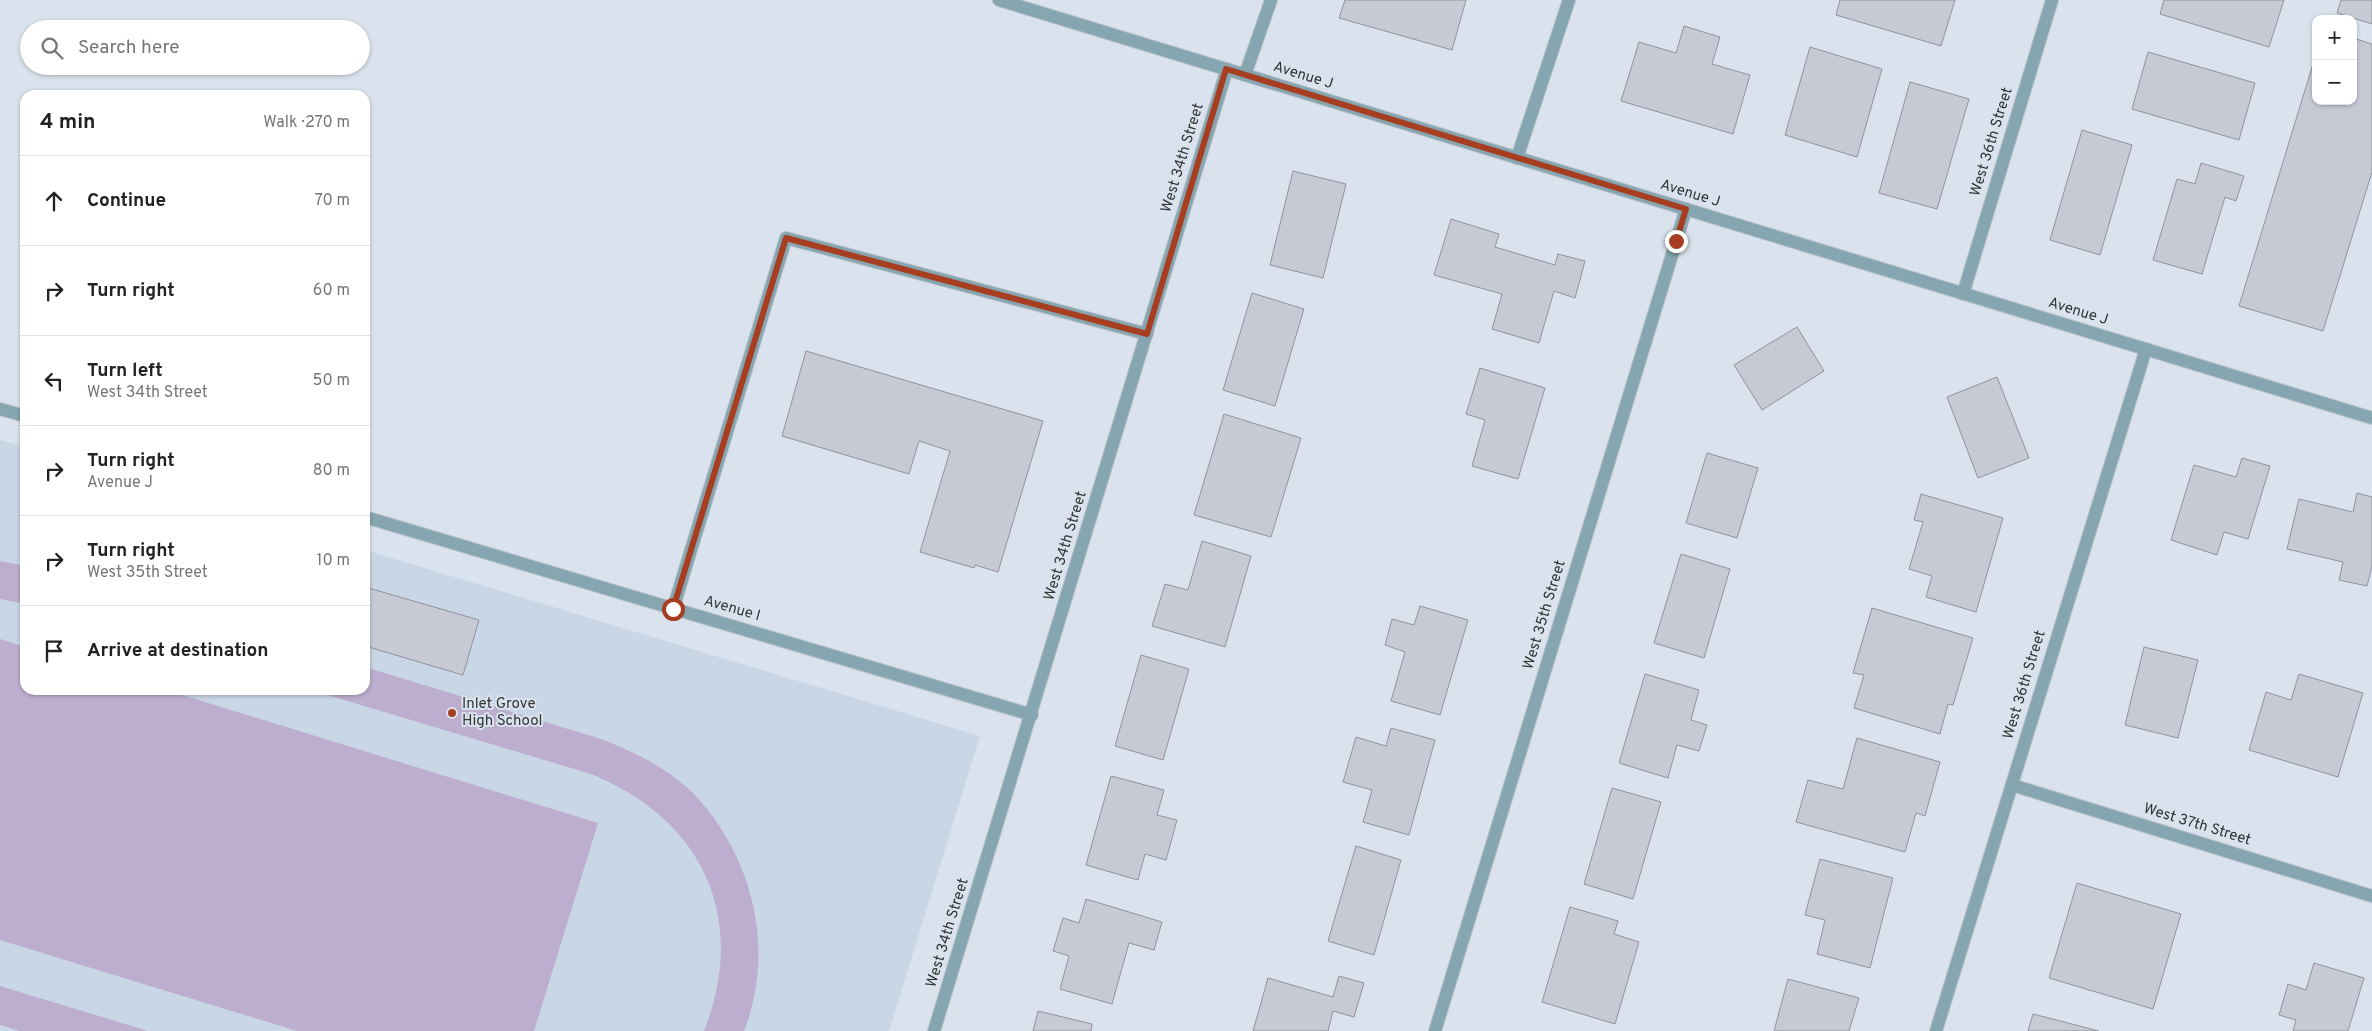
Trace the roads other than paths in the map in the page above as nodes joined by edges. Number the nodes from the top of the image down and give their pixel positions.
1 (999, 0) edge
2 (1271, 0) edge
3 (1569, 0) edge
4 (2052, 0) edge
5 (1226, 69) junction
6 (1245, 75) junction
7 (1517, 158) junction
8 (1686, 209) junction
9 (1963, 294) junction
10 (1147, 334) junction
11 (2146, 349) junction
12 (0, 409) edge
13 (20, 415) edge
14 (2372, 418) edge
15 (370, 518) edge
16 (673, 609) junction
17 (1032, 715) junction
18 (2012, 785) junction
19 (2372, 896) edge
20 (934, 1031) edge
21 (1435, 1031) edge
22 (1936, 1031) edge

1 - 5 street, Avenue J
2 - 6 street
3 - 7 street
4 - 9 street, West 36th Street
5 - 6 street, Avenue J
5 - 10 street, West 34th Street
6 - 7 street, Avenue J
7 - 8 street, Avenue J
8 - 9 street, Avenue J
8 - 21 street, West 35th Street
9 - 11 street, Avenue J
10 - 16 street
10 - 17 street, West 34th Street
11 - 14 street, Avenue J
11 - 18 street, West 36th Street
12 - 13 street
15 - 16 street, Avenue I
16 - 17 street, Avenue I
17 - 20 street, West 34th Street
18 - 19 street, West 37th Street
18 - 22 street, West 36th Street

